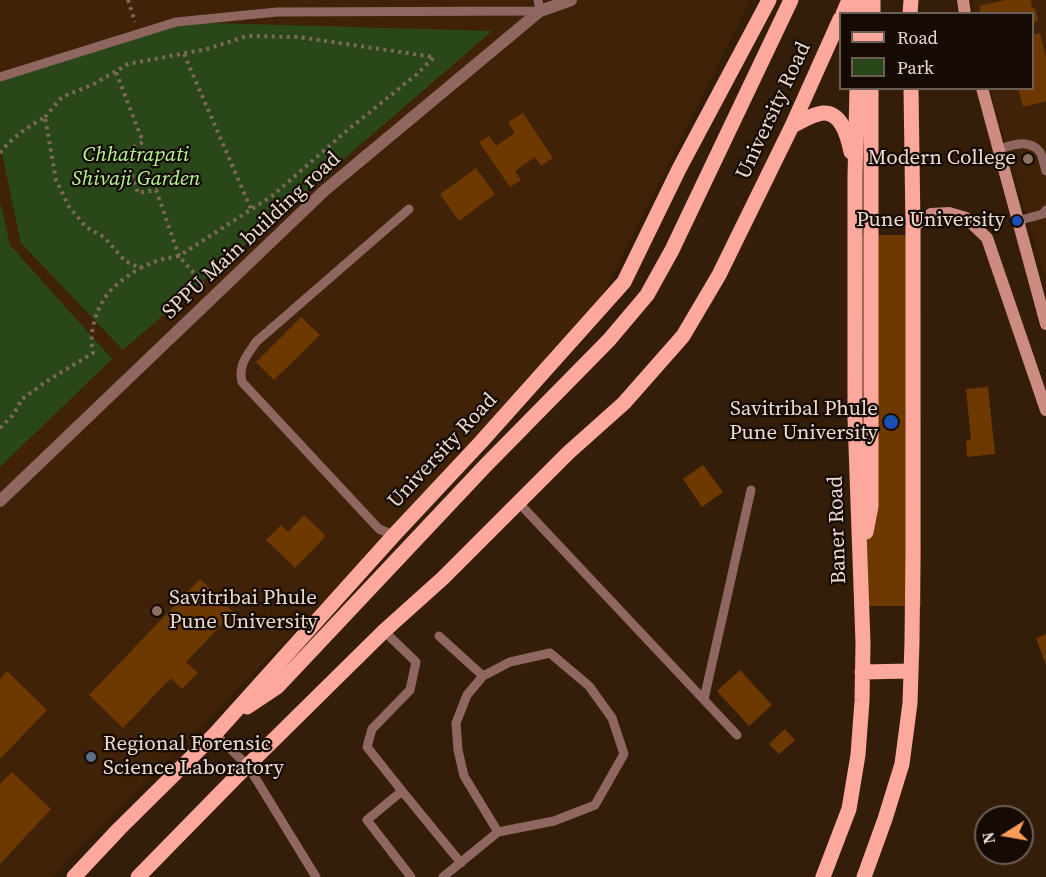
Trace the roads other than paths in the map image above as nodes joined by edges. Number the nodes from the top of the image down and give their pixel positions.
1 (571, 0) edge
2 (769, 0) edge
3 (791, 0) edge
4 (539, 6) edge
5 (839, 21) edge
6 (0, 77) edge
7 (857, 90) edge
8 (871, 90) edge
9 (904, 90) edge
10 (911, 90) edge
11 (983, 90) edge
12 (792, 126) junction
13 (999, 149) junction
14 (1046, 171) edge
15 (855, 176) junction
16 (409, 209) dead end
17 (1046, 210) edge
18 (1017, 221) junction
19 (913, 227) junction
20 (1046, 324) edge
21 (1046, 410) edge
22 (751, 490) dead end
23 (0, 501) edge
24 (518, 502) junction
25 (394, 534) junction
26 (913, 554) junction
27 (860, 562) junction
28 (384, 631) junction
29 (439, 636) dead end
30 (911, 671) junction
31 (862, 672) junction
32 (483, 676) junction
33 (704, 699) junction
34 (229, 719) junction
35 (215, 734) junction
36 (737, 735) dead end
37 (248, 766) junction
38 (402, 791) junction
39 (498, 832) junction
40 (461, 863) junction
41 (74, 877) edge
42 (138, 877) edge
43 (316, 877) edge
44 (411, 877) edge
45 (443, 877) edge
46 (823, 877) edge
47 (864, 877) edge

1 - 4 street
2 - 25 main road, University Road
3 - 34 main road
4 - 6 lane
4 - 23 street, SPPU Main building road
5 - 12 main road, University Road
7 - 15 main road
8 - 27 main road
9 - 26 main road
10 - 19 main road
11 - 13 main road
12 - 15 main road
12 - 24 main road, University Road
13 - 14 lane
13 - 18 main road
15 - 27 main road, Baner Road
16 - 25 lane
17 - 18 lane
18 - 20 main road
19 - 21 main road
19 - 26 main road
22 - 33 lane
24 - 28 main road, University Road
24 - 33 lane
25 - 34 main road, University Road
26 - 30 main road
27 - 31 main road, Baner Road
28 - 37 main road, University Road
28 - 38 lane
29 - 32 lane
30 - 31 main road
30 - 47 main road
31 - 46 main road, Baner Road
32 - 39 lane
32 - 39 lane
33 - 36 lane
34 - 35 main road, University Road
35 - 37 lane
35 - 41 main road, University Road
37 - 42 main road, University Road
37 - 43 lane
38 - 40 lane
38 - 44 lane
39 - 40 lane
40 - 45 lane

